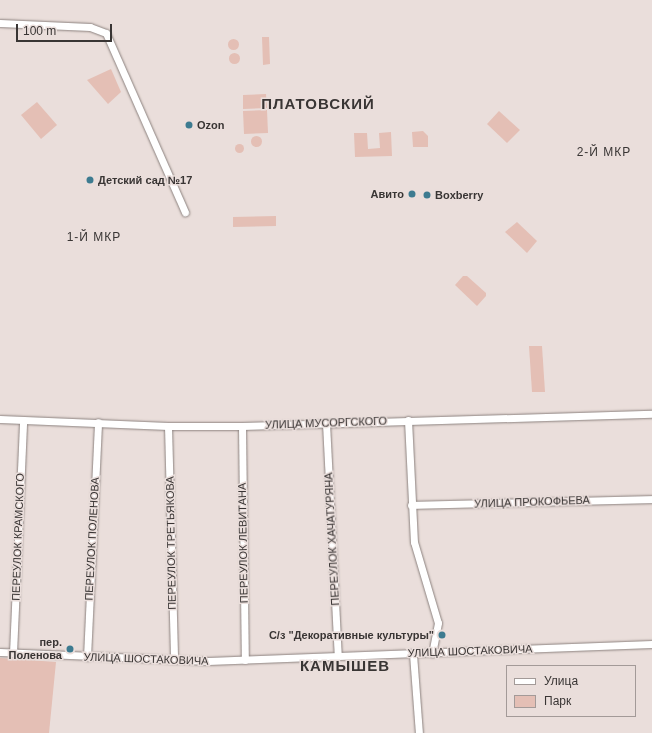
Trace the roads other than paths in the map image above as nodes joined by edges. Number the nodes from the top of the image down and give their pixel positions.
1 (0, 23) edge
2 (185, 212) dead end
3 (652, 414) edge
4 (0, 419) edge
5 (23, 420) junction
6 (408, 420) junction
7 (98, 422) junction
8 (326, 422) junction
9 (168, 426) junction
10 (242, 426) junction
11 (652, 499) edge
12 (411, 505) junction
13 (652, 644) edge
14 (0, 652) edge
15 (13, 653) junction
16 (432, 653) junction
17 (413, 654) junction
18 (338, 656) junction
19 (87, 657) junction
20 (174, 660) junction
21 (245, 660) junction
22 (419, 733) edge

1 - 2 street
3 - 6 street, УЛИЦА МУСОРГСКОГО
4 - 5 street, УЛИЦА МУСОРГСКОГО
5 - 7 street, УЛИЦА МУСОРГСКОГО
5 - 15 street, ПЕРЕУЛОК КРАМСКОГО
6 - 8 street, УЛИЦА МУСОРГСКОГО
6 - 12 street
7 - 9 street, УЛИЦА МУСОРГСКОГО
7 - 19 street, ПЕРЕУЛОК ПОЛЕНОВА
8 - 10 street, УЛИЦА МУСОРГСКОГО
8 - 18 street, ПЕРЕУЛОК ХАЧАТУРЯНА
9 - 10 street, УЛИЦА МУСОРГСКОГО
9 - 20 street, ПЕРЕУЛОК ТРЕТЬЯКОВА
10 - 21 street, ПЕРЕУЛОК ЛЕВИТАНА
11 - 12 street, УЛИЦА ПРОКОФЬЕВА
12 - 16 street
13 - 16 street, УЛИЦА ШОСТАКОВИЧА
14 - 15 street, УЛИЦА ШОСТАКОВИЧА
15 - 19 street, УЛИЦА ШОСТАКОВИЧА
16 - 17 street, УЛИЦА ШОСТАКОВИЧА
17 - 18 street, УЛИЦА ШОСТАКОВИЧА
17 - 22 street
18 - 21 street, УЛИЦА ШОСТАКОВИЧА
19 - 20 street, УЛИЦА ШОСТАКОВИЧА
20 - 21 street, УЛИЦА ШОСТАКОВИЧА

